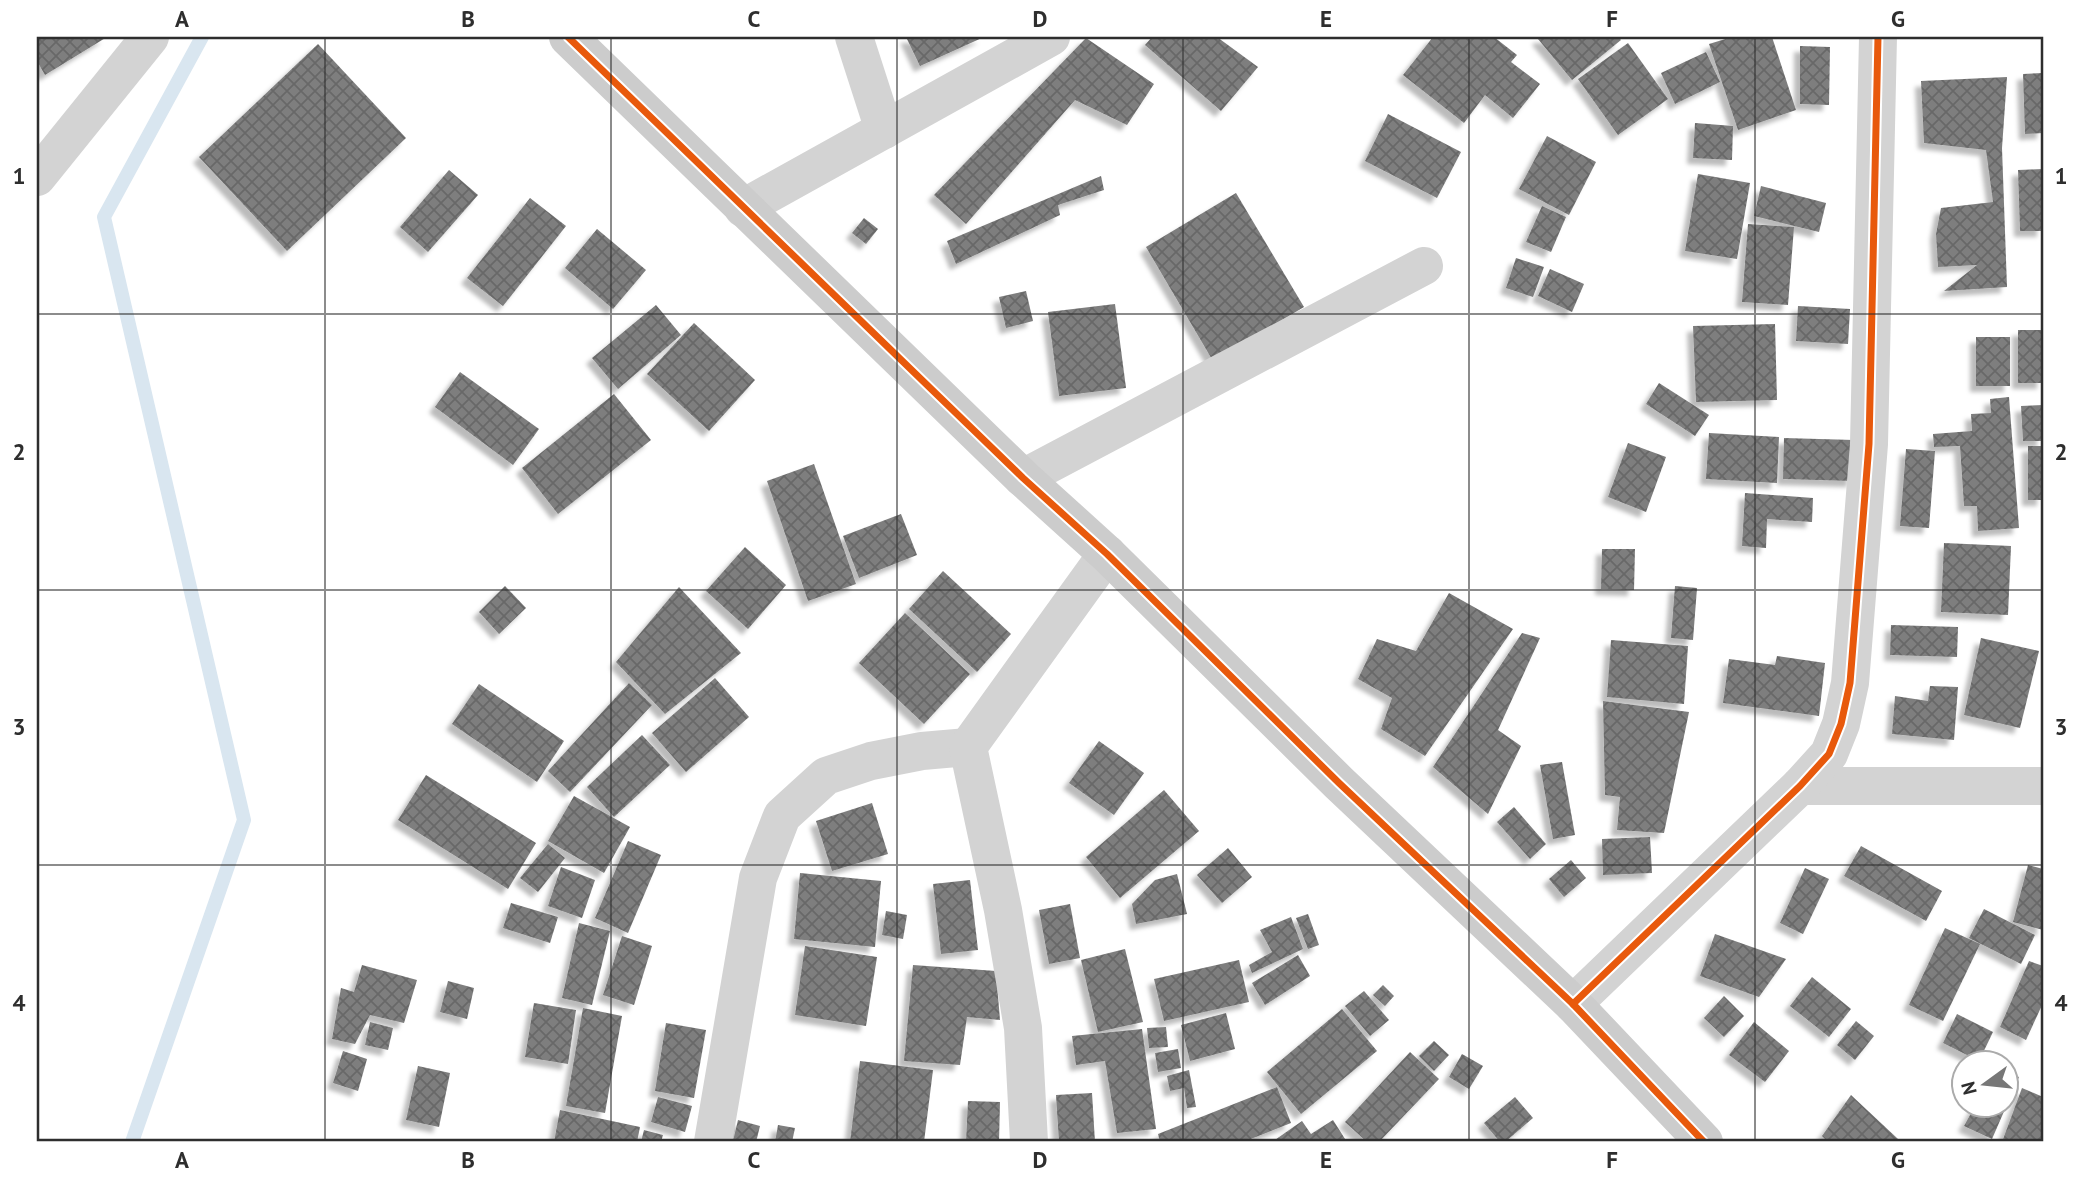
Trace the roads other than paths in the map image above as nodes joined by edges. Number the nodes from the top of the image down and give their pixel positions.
1 (150, 37) edge
2 (568, 37) edge
3 (853, 37) edge
4 (1051, 37) edge
5 (1878, 37) edge
6 (884, 130) junction
7 (37, 177) edge
8 (743, 208) junction
9 (1424, 266) dead end
10 (1023, 478) junction
11 (1107, 554) junction
12 (968, 747) junction
13 (1800, 786) junction
14 (2043, 786) edge
15 (1573, 1004) junction
16 (713, 1142) edge
17 (1029, 1142) edge
18 (1704, 1142) edge

1 - 7 street
2 - 8 street
3 - 6 street
4 - 6 street
5 - 13 street
6 - 8 street
8 - 10 street
9 - 10 street
10 - 11 street
11 - 12 street
11 - 15 street
12 - 16 street
12 - 17 street
13 - 14 street
13 - 15 street
15 - 18 street

